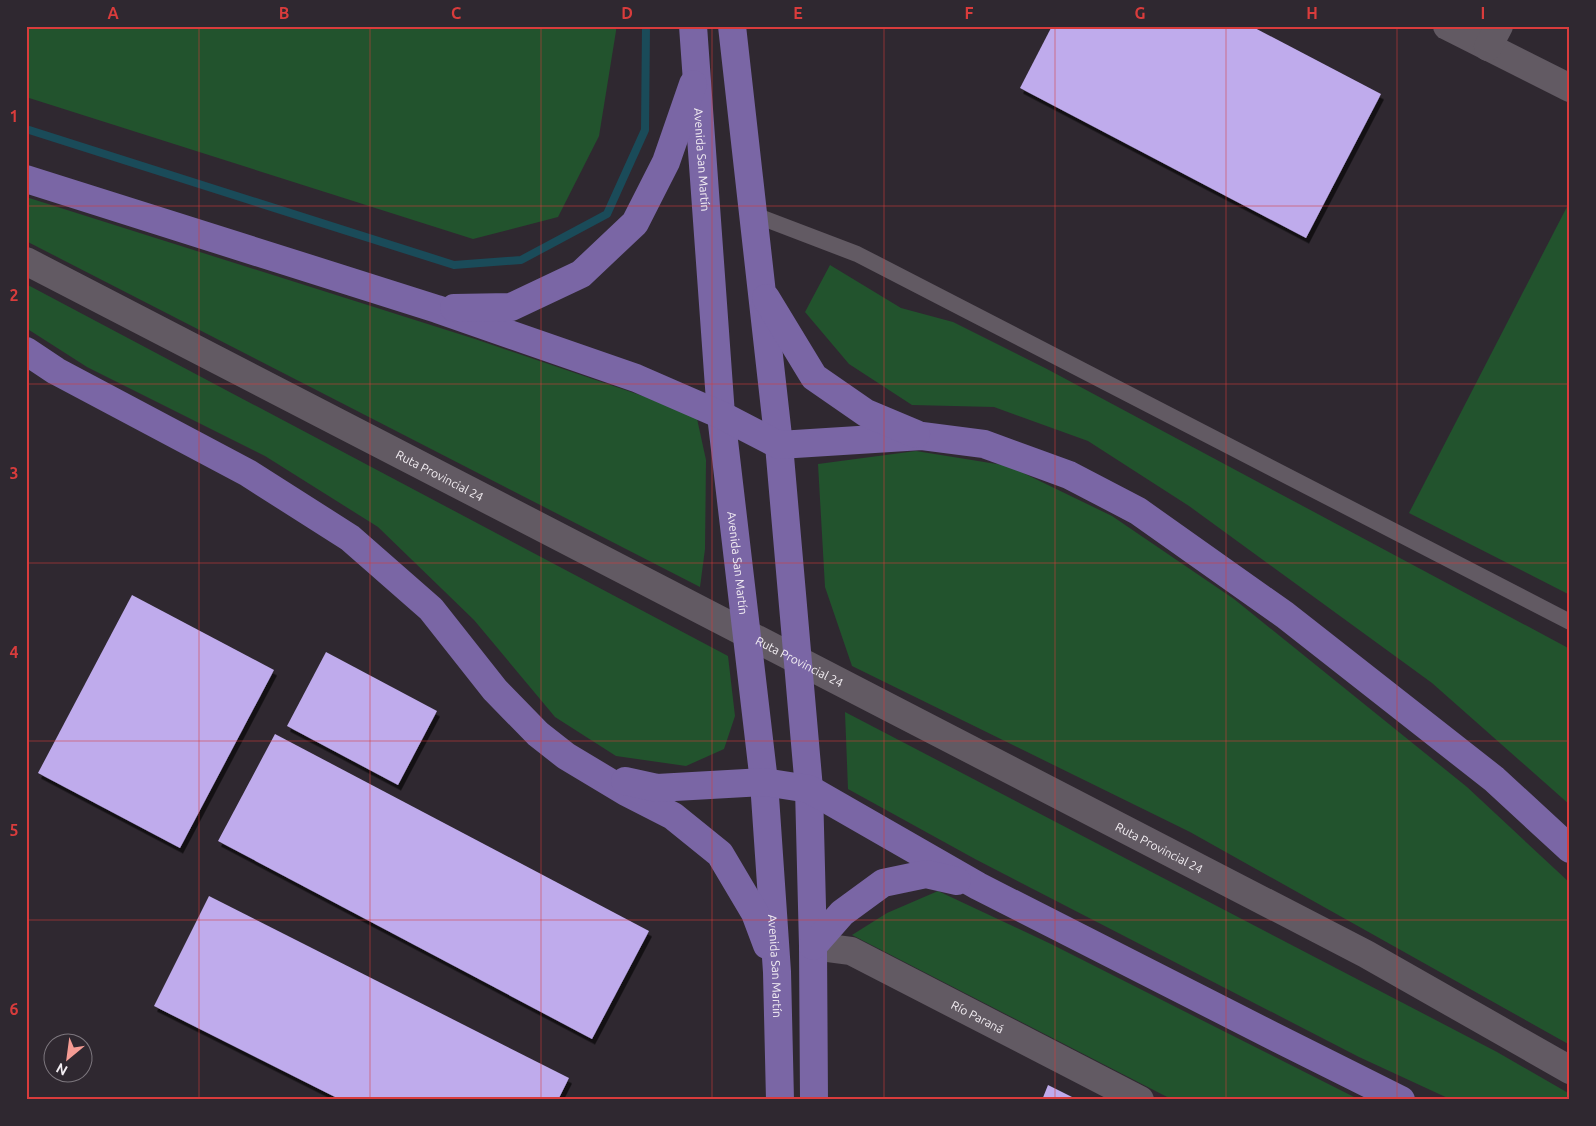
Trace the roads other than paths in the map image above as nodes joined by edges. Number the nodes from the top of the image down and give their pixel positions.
1 (693, 26) edge
2 (732, 26) edge
3 (1448, 26) edge
4 (1494, 37) edge
5 (697, 71) junction
6 (1570, 88) edge
7 (26, 179) edge
8 (752, 214) junction
9 (26, 262) edge
10 (761, 290) junction
11 (437, 309) junction
12 (26, 351) edge
13 (721, 415) junction
14 (922, 436) junction
15 (779, 445) junction
16 (1570, 622) edge
17 (566, 756) junction
18 (764, 782) junction
19 (808, 789) junction
20 (1570, 849) edge
21 (978, 886) junction
22 (813, 946) junction
23 (777, 972) junction
24 (1570, 1070) edge
25 (780, 1100) edge
26 (814, 1100) edge
27 (1140, 1100) edge
28 (1401, 1100) edge

1 - 5 main road, Avenida San Martín
2 - 8 main road
3 - 4 main road
4 - 6 main road
5 - 11 main road
5 - 13 main road, Avenida San Martín
7 - 11 main road
8 - 10 main road
8 - 16 lane
9 - 24 main road, Ruta Provincial 24
10 - 14 main road
10 - 15 main road
11 - 13 main road
12 - 17 main road
13 - 15 main road
13 - 18 main road, Avenida San Martín
14 - 15 main road
14 - 20 main road
15 - 19 main road
17 - 18 main road
17 - 23 main road
18 - 19 main road
18 - 23 main road, Avenida San Martín
19 - 21 main road
19 - 22 main road
21 - 22 main road
21 - 28 main road
22 - 26 main road
22 - 27 main road, Río Paraná
23 - 25 main road, Avenida San Martín

